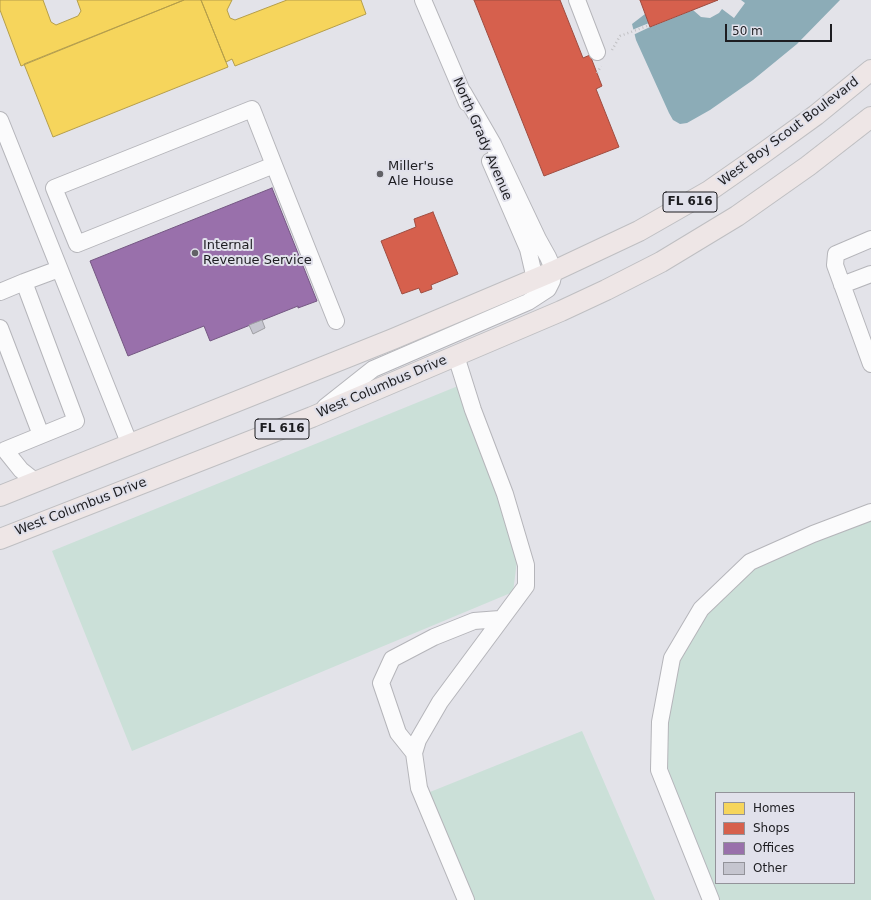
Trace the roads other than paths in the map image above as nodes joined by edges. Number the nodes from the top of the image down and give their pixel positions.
1 (423, 0) edge
2 (577, 0) edge
3 (603, 56) road end
4 (871, 70) edge
5 (463, 92) junction
6 (871, 117) edge
7 (0, 120) edge
8 (274, 165) junction
9 (871, 239) edge
10 (59, 269) junction
11 (554, 271) junction
12 (871, 274) edge
13 (535, 279) junction
14 (24, 282) junction
15 (842, 285) junction
16 (0, 292) edge
17 (336, 322) dead end
18 (0, 328) edge
19 (456, 356) junction
20 (871, 364) edge
21 (312, 416) junction
22 (41, 435) junction
23 (2, 444) edge
24 (130, 445) junction
25 (36, 482) junction
26 (0, 496) edge
27 (871, 512) edge
28 (0, 538) edge
29 (500, 619) junction
30 (414, 753) junction
31 (466, 900) edge
32 (711, 900) edge

1 - 5 street, North Grady Avenue
2 - 3 street
4 - 11 main road, West Boy Scout Boulevard / FL 616
5 - 11 street
5 - 13 street, North Grady Avenue
6 - 19 main road, West Columbus Drive / FL 616
7 - 10 street
8 - 8 street
8 - 17 street
9 - 15 street
10 - 14 street
10 - 24 street
11 - 13 main road, West Boy Scout Boulevard / FL 616
11 - 21 street
12 - 15 street
13 - 24 main road, FL 616
14 - 16 street
14 - 22 street
15 - 20 street
18 - 22 street
19 - 21 main road, West Columbus Drive / FL 616
19 - 29 street
21 - 28 main road, West Columbus Drive / FL 616
22 - 23 street
23 - 25 street
24 - 25 main road, FL 616
25 - 26 main road, FL 616
27 - 32 street
29 - 30 street
29 - 30 street
30 - 31 street

